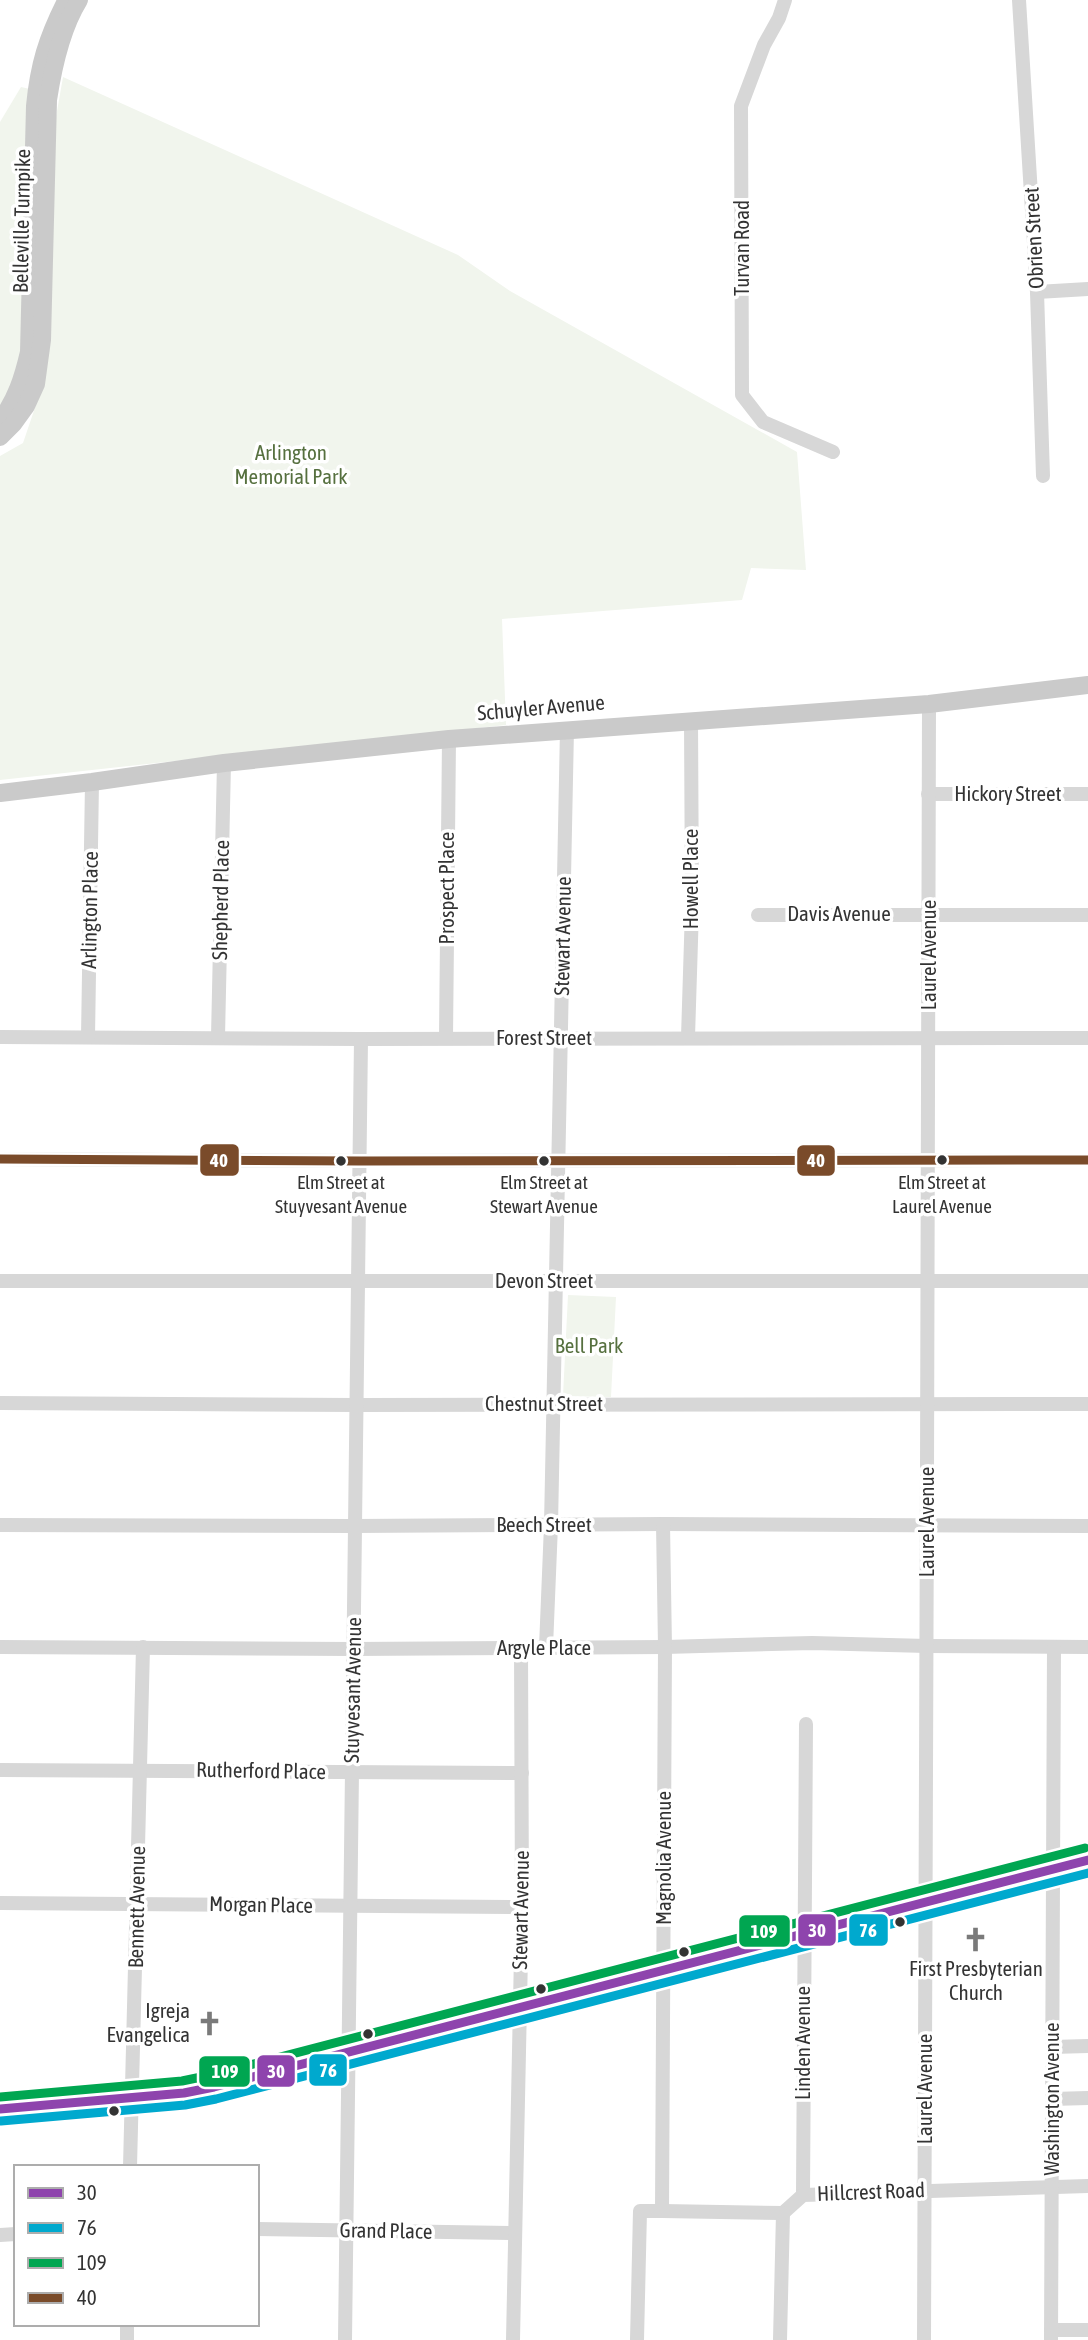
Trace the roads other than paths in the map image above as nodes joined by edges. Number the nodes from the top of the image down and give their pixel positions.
1 (785, 0) edge
2 (1019, 0) edge
3 (70, 2) edge
4 (1088, 289) edge
5 (1037, 292) junction
6 (0, 421) edge
7 (0, 436) edge
8 (832, 452) dead end
9 (1043, 475) dead end
10 (1088, 685) edge
11 (929, 704) junction
12 (691, 720) junction
13 (567, 729) junction
14 (449, 738) junction
15 (223, 763) junction
16 (92, 782) junction
17 (0, 793) edge
18 (929, 794) junction
19 (1088, 794) edge
20 (928, 914) junction
21 (758, 915) dead end
22 (1088, 915) edge
23 (0, 1037) edge
24 (88, 1037) junction
25 (218, 1037) junction
26 (688, 1037) junction
27 (446, 1038) junction
28 (561, 1038) junction
29 (929, 1038) junction
30 (1088, 1038) edge
31 (361, 1039) junction
32 (0, 1159) edge
33 (928, 1160) junction
34 (1088, 1160) edge
35 (361, 1161) junction
36 (558, 1161) junction
37 (0, 1281) edge
38 (555, 1281) junction
39 (926, 1281) junction
40 (1088, 1281) edge
41 (359, 1282) junction
42 (928, 1403) junction
43 (0, 1404) edge
44 (553, 1404) junction
45 (1088, 1404) edge
46 (356, 1405) junction
47 (663, 1524) junction
48 (0, 1525) edge
49 (551, 1525) junction
50 (355, 1526) junction
51 (925, 1526) junction
52 (1088, 1527) edge
53 (927, 1646) junction
54 (0, 1647) edge
55 (143, 1647) junction
56 (545, 1647) junction
57 (665, 1647) junction
58 (1054, 1647) junction
59 (1088, 1647) edge
60 (522, 1648) junction
61 (353, 1649) junction
62 (806, 1724) dead end
63 (0, 1770) edge
64 (139, 1770) junction
65 (352, 1772) junction
66 (522, 1773) junction
67 (1088, 1860) edge
68 (1053, 1869) junction
69 (926, 1900) junction
70 (0, 1903) edge
71 (137, 1903) junction
72 (351, 1906) junction
73 (522, 1907) junction
74 (803, 1933) junction
75 (663, 1970) junction
76 (519, 2007) junction
77 (1052, 2046) junction
78 (1088, 2046) edge
79 (350, 2052) junction
80 (133, 2097) junction
81 (1088, 2098) edge
82 (1052, 2099) junction
83 (0, 2109) edge
84 (130, 2165) edge
85 (1088, 2186) edge
86 (1051, 2187) junction
87 (924, 2190) junction
88 (803, 2195) junction
89 (662, 2211) junction
90 (783, 2213) junction
91 (259, 2229) edge
92 (346, 2230) junction
93 (515, 2233) junction
94 (1088, 2330) edge
95 (1051, 2335) edge
96 (345, 2340) edge
97 (513, 2340) edge
98 (638, 2340) edge
99 (780, 2340) edge
100 (924, 2340) edge

1 - 8 street, Turvan Road
2 - 5 street, Obrien Street
3 - 6 main road, Belleville Turnpike
3 - 7 main road, Belleville Turnpike
4 - 5 street
5 - 9 street, Obrien Street
10 - 11 main road, Schuyler Avenue
11 - 12 main road, Schuyler Avenue
11 - 18 street, Laurel Avenue
12 - 13 main road, Schuyler Avenue
12 - 26 street, Howell Place
13 - 14 main road, Schuyler Avenue
13 - 28 street, Stewart Avenue
14 - 15 main road, Schuyler Avenue
14 - 27 street, Prospect Place
15 - 16 main road, Schuyler Avenue
15 - 25 street, Shepherd Place
16 - 17 main road, Schuyler Avenue
16 - 24 street, Arlington Place
18 - 19 street, Hickory Street
18 - 20 street, Laurel Avenue
20 - 21 street, Davis Avenue
20 - 22 street, Davis Avenue
20 - 29 street, Laurel Avenue
23 - 24 street, Forest Street
24 - 25 street, Forest Street
25 - 31 street, Forest Street
26 - 28 street, Forest Street
26 - 29 street, Forest Street
27 - 28 street, Forest Street
27 - 31 street, Forest Street
28 - 36 street, Stewart Avenue
29 - 30 street, Forest Street
29 - 33 street, Laurel Avenue
31 - 35 street, Stuyvesant Avenue
32 - 35 street
33 - 34 street
33 - 36 street
33 - 39 street, Laurel Avenue
35 - 36 street
35 - 41 street, Stuyvesant Avenue
36 - 38 street, Stewart Avenue
37 - 41 street, Devon Street
38 - 39 street, Devon Street
38 - 41 street, Devon Street
38 - 44 street, Stewart Avenue
39 - 40 street, Devon Street
39 - 42 street, Laurel Avenue
41 - 46 street, Stuyvesant Avenue
42 - 44 street, Chestnut Street
42 - 45 street, Chestnut Street
42 - 51 street, Laurel Avenue
43 - 46 street, Chestnut Street
44 - 46 street, Chestnut Street
44 - 49 street, Stewart Avenue
46 - 50 street, Stuyvesant Avenue
47 - 49 street, Beech Street
47 - 51 street, Beech Street
47 - 57 street, Magnolia Avenue
48 - 50 street, Beech Street
49 - 50 street, Beech Street
49 - 56 street, Stewart Avenue
50 - 61 street, Stuyvesant Avenue
51 - 52 street, Beech Street
51 - 53 street, Laurel Avenue
53 - 57 street, Argyle Place
53 - 58 street, Argyle Place
53 - 69 street, Laurel Avenue
54 - 55 street, Argyle Place
55 - 61 street, Argyle Place
55 - 64 street, Bennett Avenue
56 - 57 street, Argyle Place
56 - 60 street, Argyle Place
57 - 75 street, Magnolia Avenue
58 - 59 street, Argyle Place
58 - 68 street, Washington Avenue
60 - 61 street, Argyle Place
60 - 66 street, Stewart Avenue
61 - 65 street, Stuyvesant Avenue
62 - 74 street, Linden Avenue
63 - 64 street, Rutherford Place
64 - 65 street, Rutherford Place
64 - 71 street, Bennett Avenue
65 - 66 street, Rutherford Place
65 - 72 street, Stuyvesant Avenue
66 - 73 street, Stewart Avenue
67 - 68 main road
68 - 69 main road
68 - 77 street, Washington Avenue
69 - 74 main road
69 - 87 street, Laurel Avenue
70 - 71 street, Morgan Place
71 - 72 street, Morgan Place
71 - 80 street, Bennett Avenue
72 - 73 street, Morgan Place
72 - 79 street, Stuyvesant Avenue
73 - 76 street, Stewart Avenue
74 - 75 main road
74 - 88 street, Linden Avenue
75 - 76 main road
75 - 89 street, Magnolia Avenue
76 - 79 main road
76 - 93 street, Stewart Avenue
77 - 78 street
77 - 82 street, Washington Avenue
79 - 80 main road
79 - 92 street, Stuyvesant Avenue
80 - 83 main road
80 - 84 street, Bennett Avenue
81 - 82 street
82 - 86 street, Washington Avenue
85 - 86 street, Hillcrest Road
86 - 87 street, Hillcrest Road
86 - 95 street, Washington Avenue
87 - 88 street, Hillcrest Road
87 - 100 street, Laurel Avenue
88 - 90 street, Hillcrest Road
89 - 90 street
89 - 98 street
90 - 99 street
91 - 92 street, Grand Place
92 - 93 street, Grand Place
92 - 96 street, Stuyvesant Avenue
93 - 97 street, Stewart Avenue
94 - 95 street

